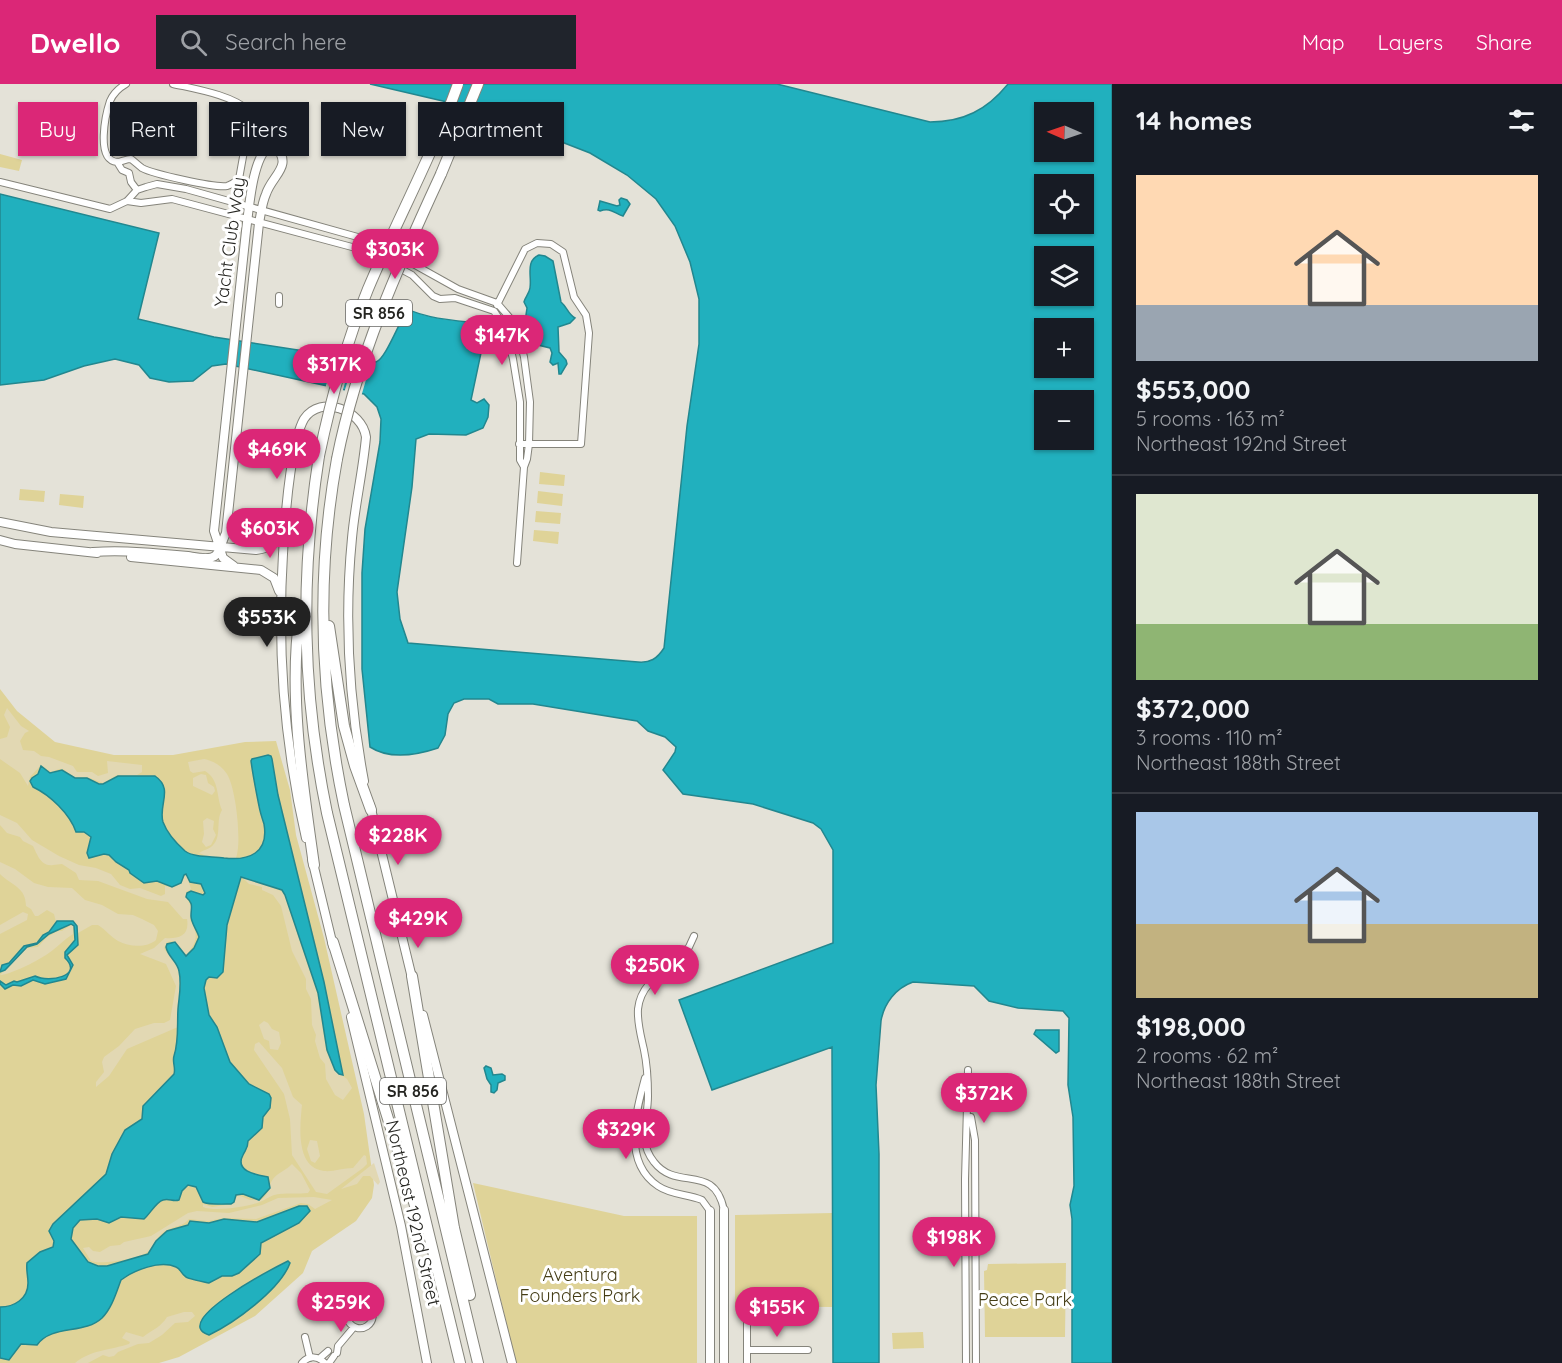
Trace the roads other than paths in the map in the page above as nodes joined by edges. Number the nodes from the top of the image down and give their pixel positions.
1 (126, 84) edge
2 (173, 84) edge
3 (458, 84) edge
4 (478, 84) edge
5 (117, 162) junction
6 (0, 182) edge
7 (172, 185) junction
8 (136, 190) junction
9 (170, 199) junction
10 (127, 201) junction
11 (250, 207) junction
12 (262, 211) junction
13 (248, 220) junction
14 (260, 223) junction
15 (314, 223) junction
16 (310, 235) junction
17 (372, 240) junction
18 (367, 251) junction
19 (418, 266) junction
20 (412, 275) junction
21 (458, 289) junction
22 (279, 296) dead end
23 (455, 298) junction
24 (497, 303) junction
25 (279, 304) dead end
26 (494, 311) junction
27 (519, 444) junction
28 (529, 444) junction
29 (524, 467) junction
30 (285, 516) junction
31 (0, 522) edge
32 (0, 540) edge
33 (220, 545) junction
34 (93, 552) junction
35 (517, 563) dead end
36 (234, 566) junction
37 (306, 573) junction
38 (323, 588) junction
39 (280, 604) junction
40 (371, 810) junction
41 (314, 866) junction
42 (694, 936) dead end
43 (333, 942) junction
44 (412, 976) junction
45 (968, 1070) dead end
46 (646, 1071) junction
47 (968, 1101) junction
48 (724, 1210) joint
49 (710, 1211) joint
50 (437, 1268) junction
51 (709, 1294) junction
52 (724, 1298) junction
53 (747, 1308) dead end
54 (354, 1327) junction
55 (305, 1337) dead end
56 (747, 1350) junction
57 (808, 1350) dead end
58 (310, 1358) junction
59 (325, 1361) edge
60 (478, 1362) edge
61 (302, 1363) edge
62 (428, 1363) edge
63 (460, 1363) edge
64 (510, 1363) edge
65 (710, 1363) edge
66 (724, 1363) edge
67 (747, 1363) edge
68 (966, 1363) edge
69 (976, 1363) edge

1 - 5 street
2 - 5 street
3 - 37 highway, SR 856, bridge
4 - 38 highway, SR 856, bridge
5 - 8 street
6 - 10 street
7 - 8 street
7 - 9 street
7 - 11 street
8 - 10 street
9 - 10 street
9 - 13 street
11 - 12 street
11 - 12 street, Yacht Club Way
11 - 13 street, Yacht Club Way
12 - 14 street, Yacht Club Way
12 - 15 street
13 - 14 street
13 - 33 street, Yacht Club Way
14 - 16 street
14 - 33 street, Yacht Club Way
15 - 16 street
15 - 17 street
16 - 18 street
17 - 18 street
17 - 19 street
18 - 20 street
19 - 20 street
19 - 21 street
20 - 23 street
21 - 23 street
21 - 24 street
22 - 25 street
23 - 26 street
24 - 26 street
24 - 28 street
24 - 28 street
26 - 27 street
27 - 28 street
27 - 29 street
28 - 29 street
29 - 35 street
30 - 33 street
30 - 39 street, Northeast 192nd Street
30 - 40 street, Northeast 192nd Street
31 - 33 street
32 - 34 street
33 - 34 street
33 - 36 street
34 - 36 street
36 - 39 street
37 - 41 highway
37 - 50 highway, SR 856
38 - 40 highway
38 - 60 highway, SR 856
39 - 41 street, Northeast 192nd Street
40 - 44 street, Northeast 192nd Street
41 - 43 street, Northeast 192nd Street
42 - 46 street
43 - 50 highway
43 - 62 street, Northeast 192nd Street
44 - 60 highway
44 - 64 street, Northeast 192nd Street
45 - 47 street
46 - 48 street
46 - 49 street
47 - 68 street
47 - 69 street
48 - 52 street
49 - 51 street
50 - 63 highway, SR 856
51 - 52 street
51 - 65 street
52 - 66 street
53 - 56 street
54 - 54 street
54 - 59 street
55 - 58 street
56 - 57 street
56 - 67 street
58 - 59 street
58 - 61 street

